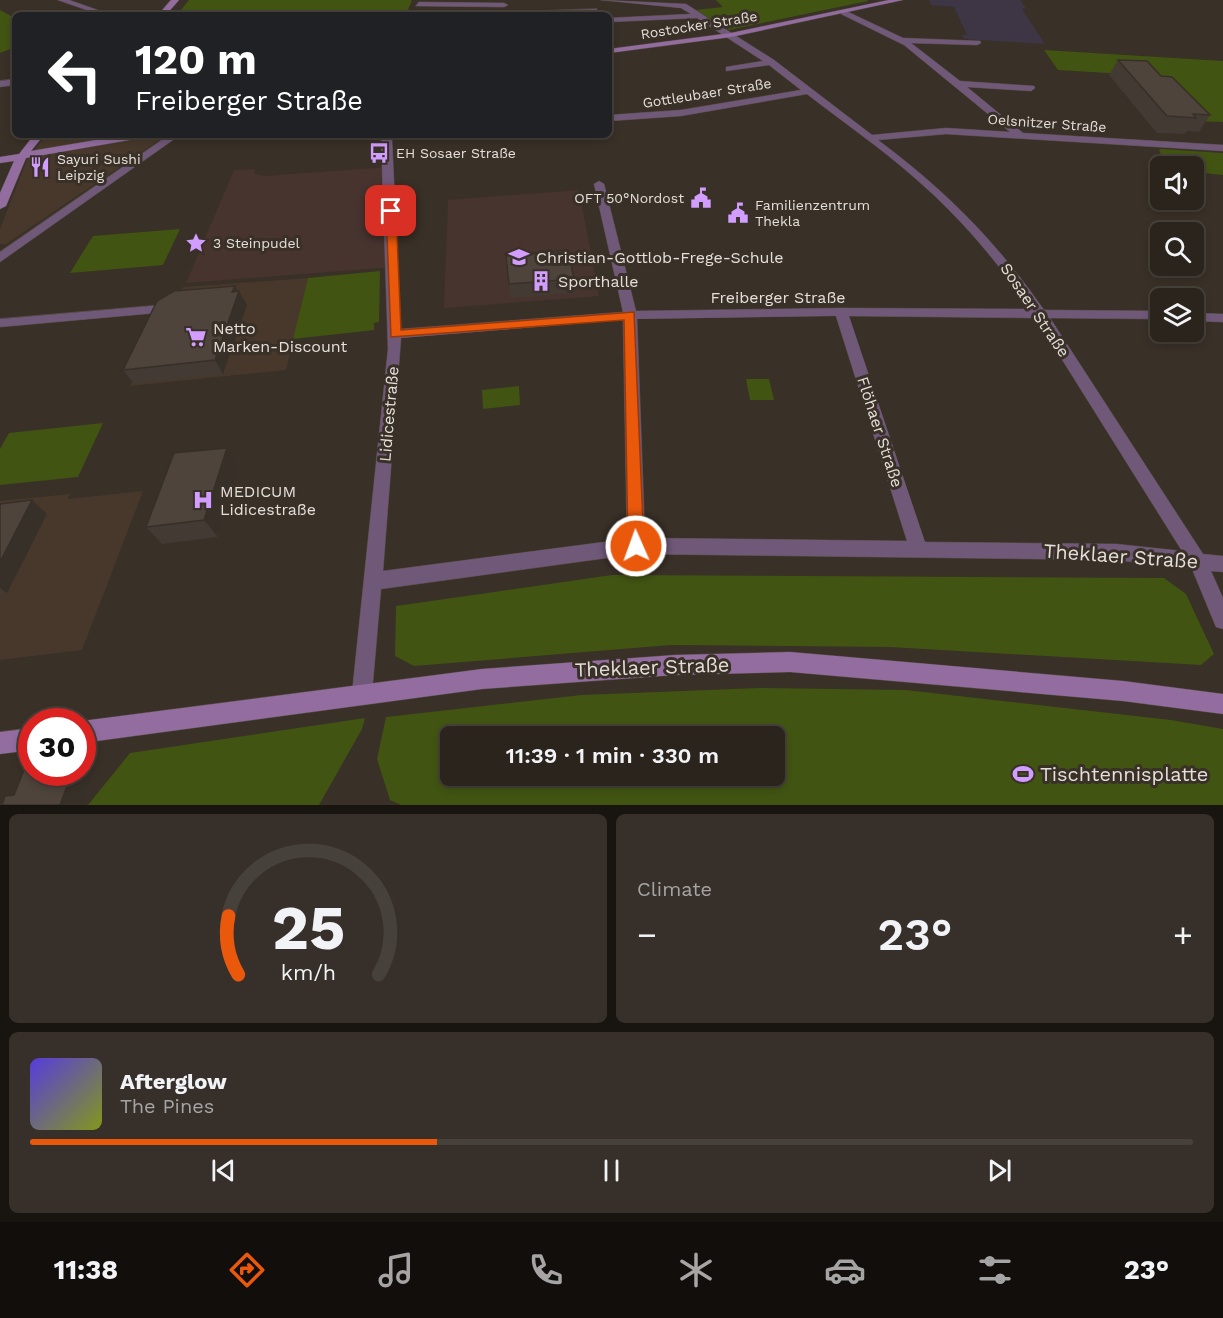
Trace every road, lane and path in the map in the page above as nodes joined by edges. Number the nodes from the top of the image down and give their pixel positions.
1 (62, 0) edge
2 (175, 0) edge
3 (604, 0) edge
4 (899, 0) edge
5 (420, 2) edge
6 (876, 2) edge
7 (504, 3) edge
8 (99, 12) edge
9 (165, 12) edge
10 (844, 12) junction
11 (700, 16) junction
12 (612, 20) edge
13 (731, 35) junction
14 (904, 40) junction
15 (977, 43) dead end
16 (612, 51) edge
17 (771, 62) junction
18 (729, 69) dead end
19 (958, 84) junction
20 (1031, 88) dead end
21 (809, 91) junction
22 (612, 118) edge
23 (1020, 135) junction
24 (37, 138) edge
25 (126, 138) edge
26 (171, 138) edge
27 (387, 138) edge
28 (869, 138) junction
29 (1223, 148) edge
30 (20, 159) junction
31 (0, 160) edge
32 (599, 184) dead end
33 (0, 207) edge
34 (0, 258) edge
35 (162, 309) edge
36 (841, 312) junction
37 (630, 315) junction
38 (1041, 315) junction
39 (1150, 315) edge
40 (1204, 317) edge
41 (1223, 318) edge
42 (0, 323) edge
43 (395, 334) junction
44 (636, 546) junction
45 (919, 550) junction
46 (1198, 561) junction
47 (1223, 564) edge
48 (374, 581) junction
49 (1223, 620) edge
50 (362, 693) junction
51 (1223, 704) edge
52 (96, 730) edge
53 (18, 740) edge
54 (0, 743) edge

1 - 8 street
2 - 9 main road
3 - 11 street, Sosaer Straße
4 - 6 main road, Rostocker Straße
5 - 7 street
6 - 10 main road, Rostocker Straße
10 - 13 main road, Rostocker Straße
10 - 14 street
11 - 12 street
11 - 13 street, Sosaer Straße
13 - 16 main road, Rostocker Straße
13 - 17 street, Sosaer Straße
14 - 15 street
14 - 19 street
17 - 18 street
17 - 21 street, Sosaer Straße
19 - 20 street
19 - 23 street
21 - 22 street, Gottleubaer Straße
21 - 28 street, Sosaer Straße
23 - 28 street, Oelsnitzer Straße
23 - 29 street, Oelsnitzer Straße
24 - 30 main road
25 - 30 main road
26 - 34 street
27 - 43 street, Lidicestraße
28 - 38 street, Sosaer Straße
30 - 31 main road
30 - 33 main road
32 - 37 street
35 - 42 street
36 - 37 street, Freiberger Straße
36 - 38 street, Freiberger Straße
36 - 45 street, Flöhaer Straße
37 - 43 street, Freiberger Straße
37 - 44 street
38 - 39 street, Freiberger Straße
38 - 46 street, Sosaer Straße
40 - 41 street
43 - 48 street, Lidicestraße
44 - 45 street, Theklaer Straße
44 - 48 street, Theklaer Straße
45 - 46 street, Theklaer Straße
46 - 47 street, Theklaer Straße
46 - 49 street, Sosaer Straße
48 - 50 street, Lidicestraße
50 - 51 main road, Theklaer Straße
50 - 52 main road, Theklaer Straße
53 - 54 main road

